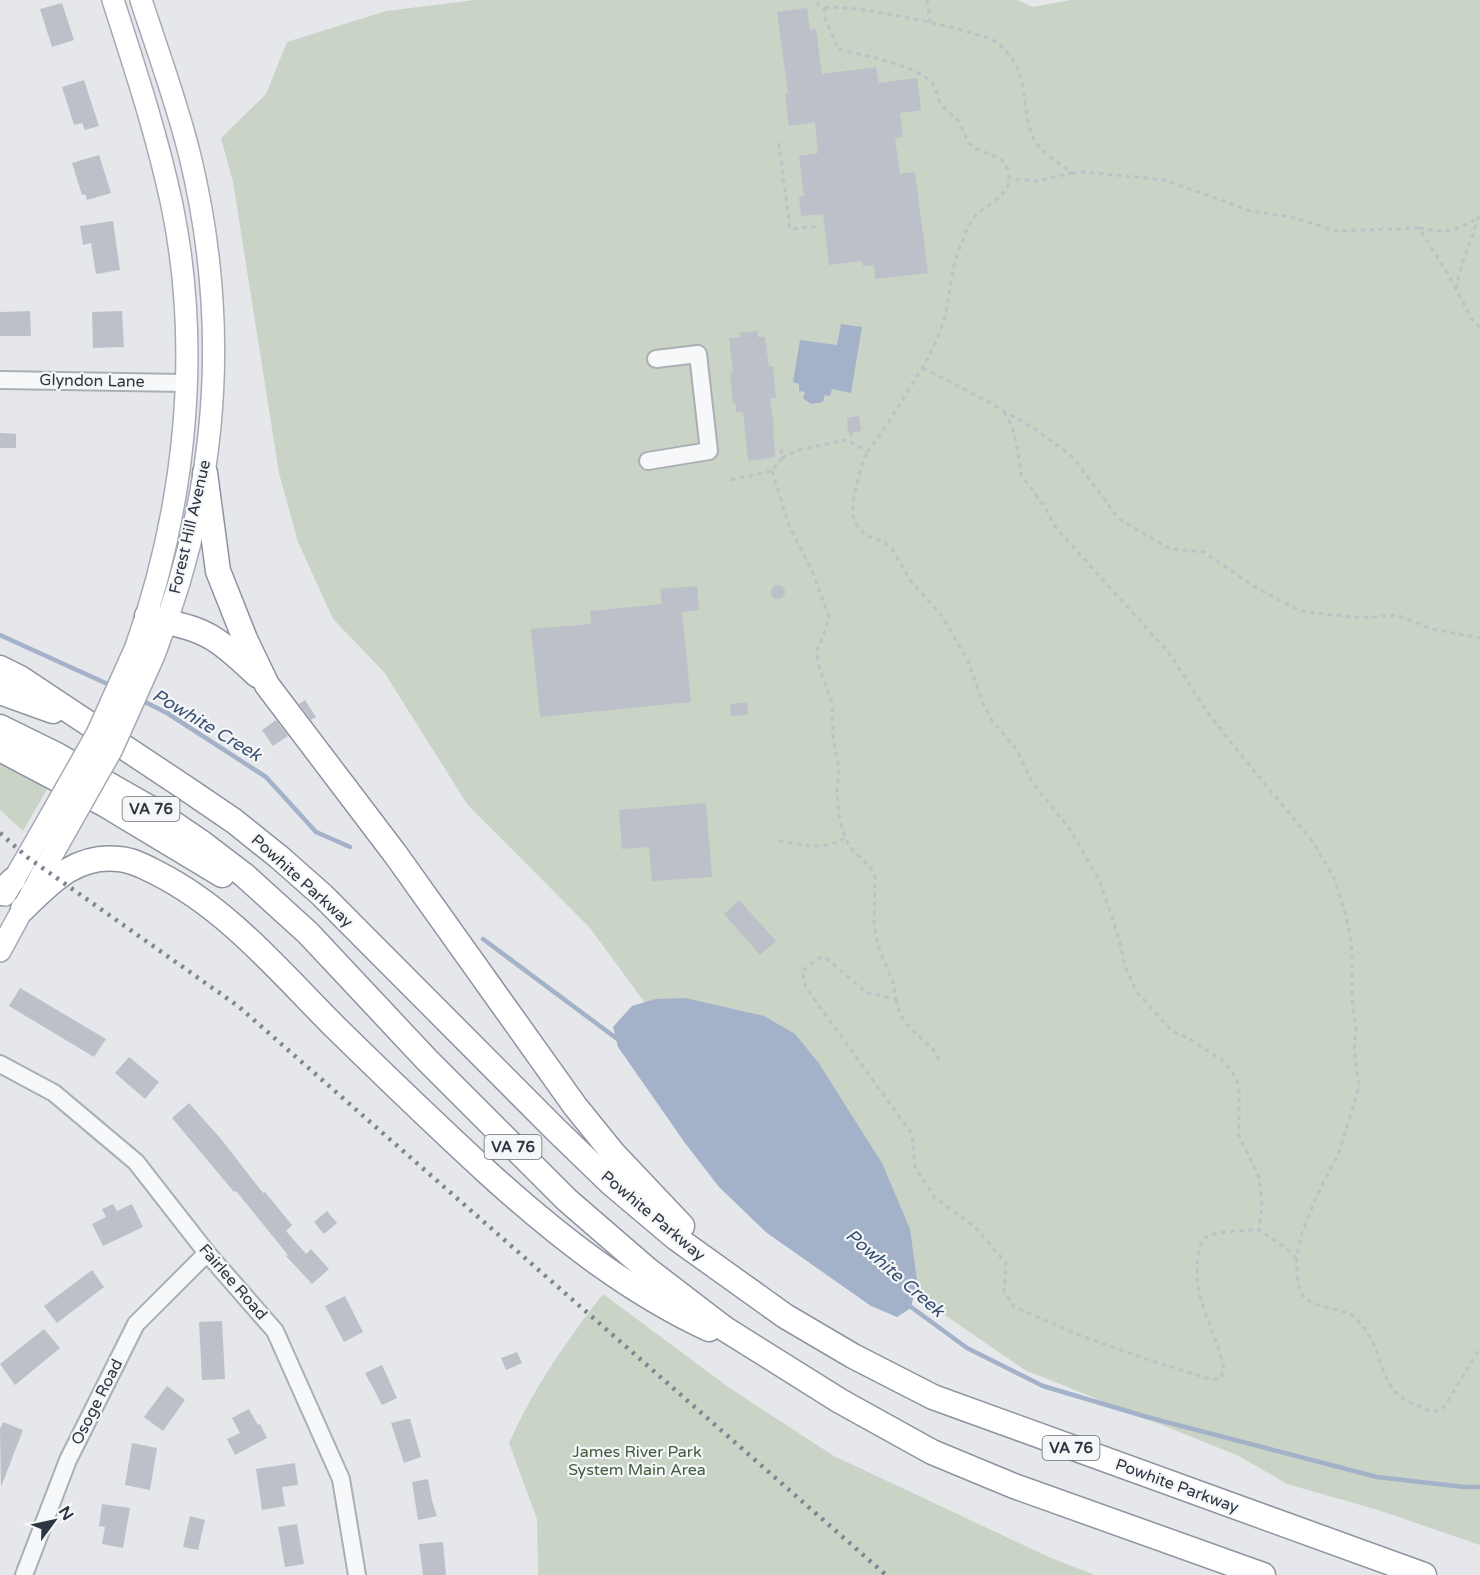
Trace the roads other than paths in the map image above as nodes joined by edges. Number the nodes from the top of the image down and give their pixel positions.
1 (113, 0) edge
2 (141, 0) edge
3 (181, 124) junction
4 (154, 131) junction
5 (656, 359) dead end
6 (0, 380) edge
7 (185, 382) junction
8 (648, 461) dead end
9 (205, 473) junction
10 (157, 619) junction
11 (0, 668) edge
12 (267, 685) junction
13 (0, 692) edge
14 (87, 723) junction
15 (0, 727) edge
16 (0, 749) edge
17 (47, 843) junction
18 (7, 887) edge
19 (11, 906) edge
20 (286, 912) junction
21 (0, 951) edge
22 (0, 1064) edge
23 (207, 1254) junction
24 (736, 1283) junction
25 (764, 1355) junction
26 (24, 1575) edge
27 (357, 1575) edge
28 (1263, 1575) edge
29 (1424, 1575) edge

1 - 4 main road, Forest Hill Avenue
2 - 3 main road, Forest Hill Avenue
3 - 4 street
3 - 9 main road, Forest Hill Avenue
4 - 7 main road, Forest Hill Avenue
5 - 8 street
6 - 7 street, Glyndon Lane
7 - 10 main road, Forest Hill Avenue
9 - 10 main road, Forest Hill Avenue
9 - 12 highway
10 - 12 highway
10 - 17 main road, Forest Hill Avenue, bridge
11 - 14 highway, Powhite Parkway / VA 76
12 - 24 highway
13 - 14 highway, VA 76
14 - 24 highway, Powhite Parkway / VA 76
15 - 20 highway, Powhite Parkway / VA 76
16 - 20 highway
17 - 18 main road, Forest Hill Avenue
17 - 19 main road, Forest Hill Avenue
18 - 19 main road, Forest Hill Avenue
19 - 21 main road, Forest Hill Avenue
19 - 25 highway
20 - 25 highway, Powhite Parkway / VA 76
22 - 23 street, Fairlee Road
23 - 26 street, Osoge Road
23 - 27 street, Fairlee Road
24 - 29 highway, Powhite Parkway / VA 76
25 - 28 highway, Powhite Parkway / VA 76

